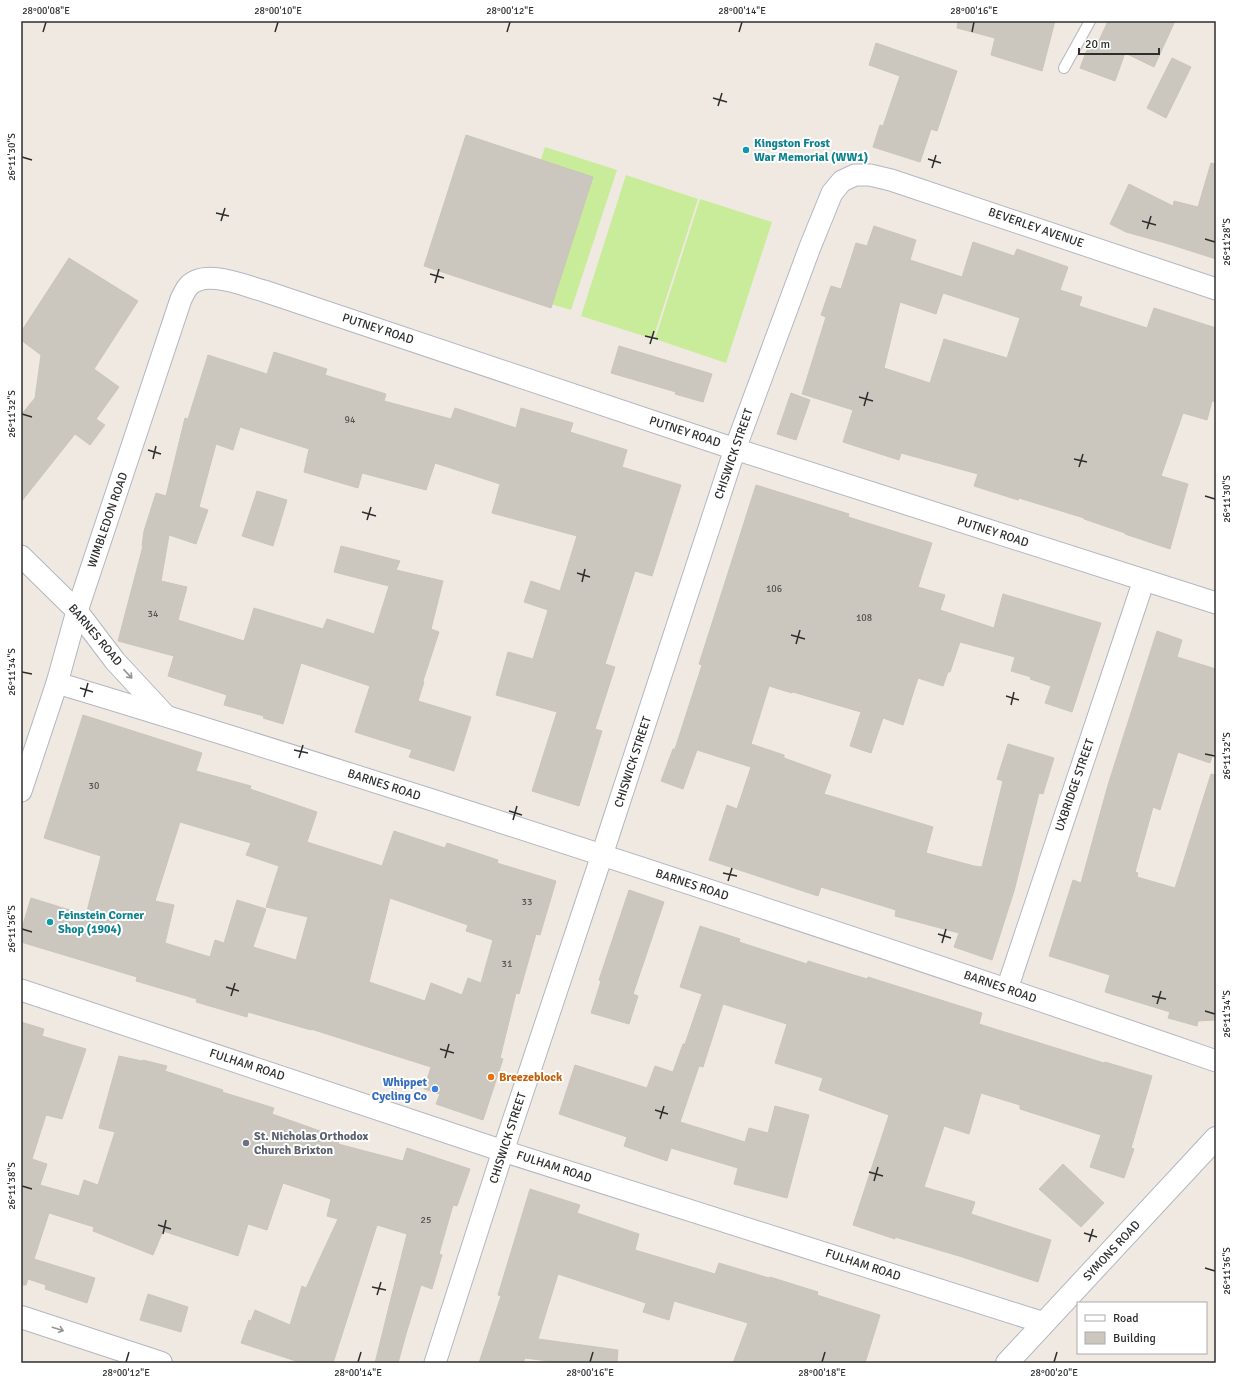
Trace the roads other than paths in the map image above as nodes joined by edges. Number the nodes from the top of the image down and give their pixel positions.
1 (1090, 21) edge
2 (1064, 68) dead end
3 (855, 175) joint
4 (224, 279) joint
5 (1216, 289) edge
6 (735, 449) junction
7 (21, 556) edge
8 (1144, 580) junction
9 (1216, 604) edge
10 (77, 611) junction
11 (57, 683) junction
12 (166, 716) junction
13 (26, 757) edge
14 (21, 791) edge
15 (602, 855) junction
16 (1007, 989) junction
17 (21, 990) edge
18 (1216, 1061) edge
19 (1216, 1138) edge
20 (503, 1151) junction
21 (21, 1317) edge
22 (1044, 1323) junction
23 (161, 1363) edge
24 (435, 1363) edge
25 (1007, 1363) edge

1 - 2 lane
3 - 5 street, BEVERLEY AVENUE
3 - 6 street, CHISWICK STREET
4 - 6 street, PUTNEY ROAD
4 - 10 street, WIMBLEDON ROAD
6 - 8 street, PUTNEY ROAD
6 - 15 street, CHISWICK STREET
7 - 10 street, BARNES ROAD
8 - 9 street, PUTNEY ROAD
8 - 16 street, UXBRIDGE STREET
10 - 11 street, WIMBLEDON ROAD
10 -> 12 street, BARNES ROAD
11 - 12 street, BARNES ROAD
11 - 13 street, WIMBLEDON ROAD
12 - 15 street, BARNES ROAD
13 - 14 street, WIMBLEDON ROAD
15 - 16 street, BARNES ROAD
15 - 20 street, CHISWICK STREET
16 - 18 street, BARNES ROAD
17 - 20 street, FULHAM ROAD
19 - 22 main road, SYMONS ROAD
20 - 22 street, FULHAM ROAD
20 - 24 street, CHISWICK STREET
21 -> 23 main road
22 - 25 main road, SYMONS ROAD

